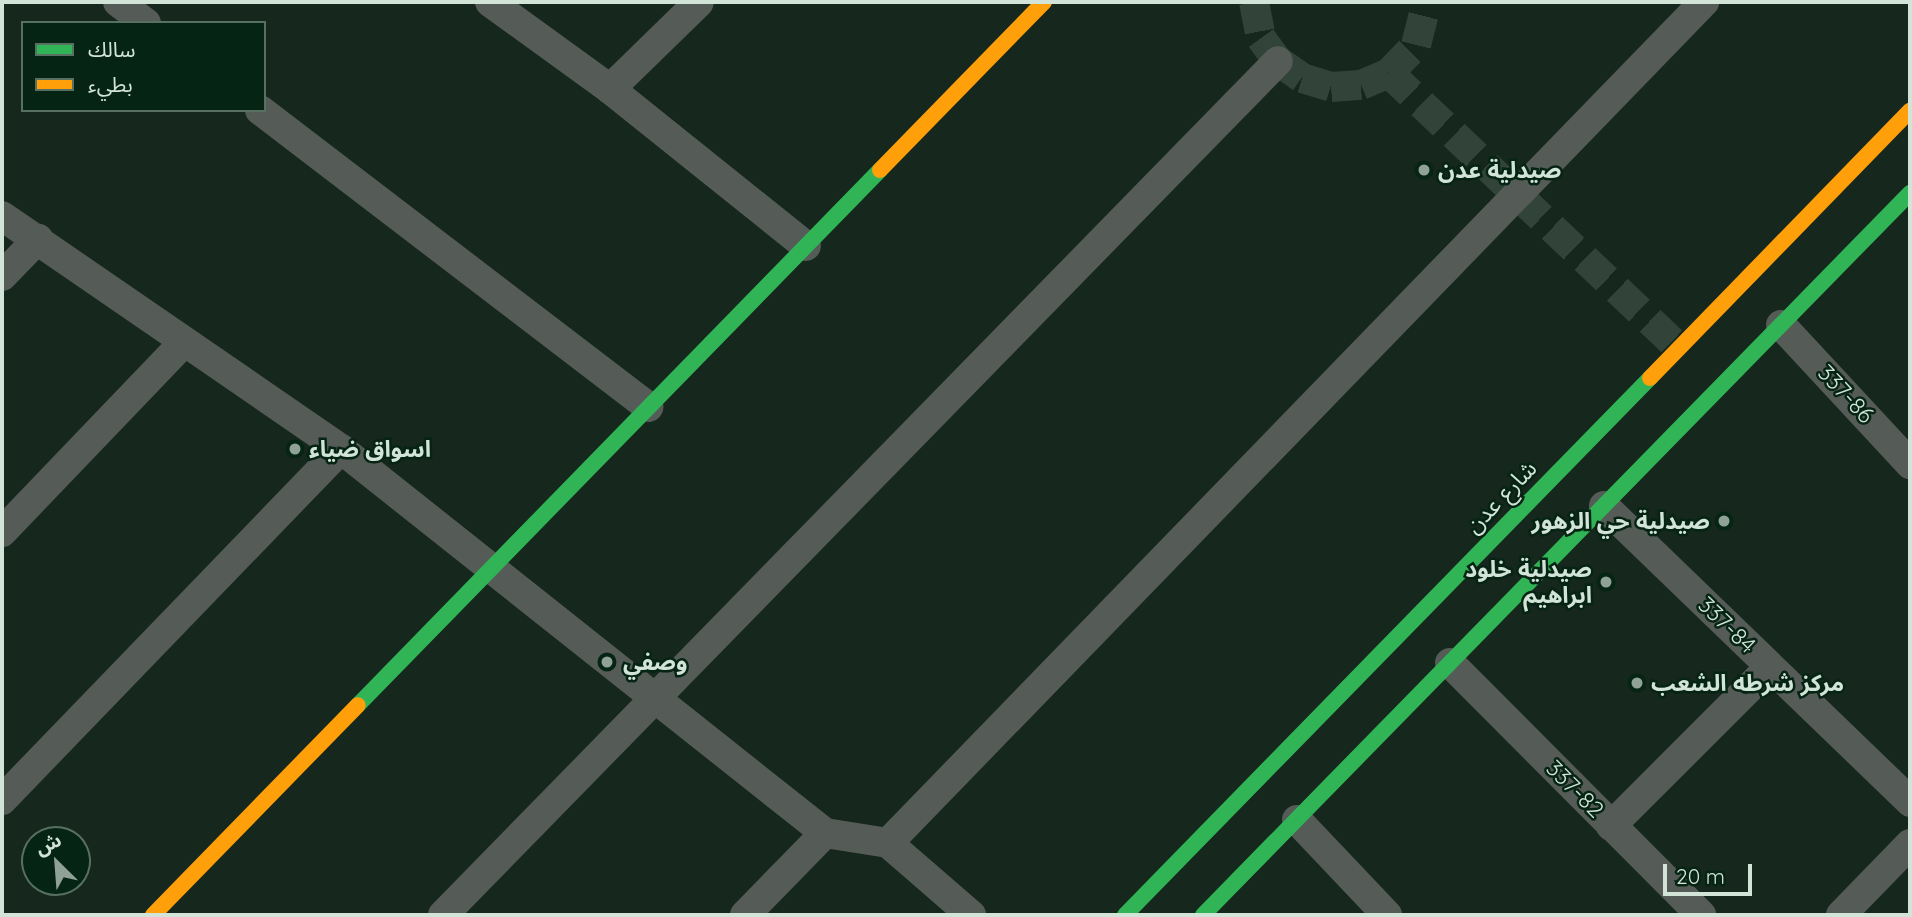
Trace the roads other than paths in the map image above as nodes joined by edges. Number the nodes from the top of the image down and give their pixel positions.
1 (118, 2) edge
2 (490, 2) edge
3 (699, 2) edge
4 (1044, 2) edge
5 (1704, 2) edge
6 (143, 21) edge
7 (1278, 61) dead end
8 (610, 89) junction
9 (1910, 111) edge
10 (263, 112) edge
11 (1910, 193) edge
12 (2, 216) edge
13 (38, 239) junction
14 (806, 246) junction
15 (2, 276) edge
16 (1781, 325) junction
17 (184, 342) junction
18 (649, 407) junction
19 (341, 449) junction
20 (1910, 464) edge
21 (1604, 506) junction
22 (2, 532) edge
23 (492, 568) junction
24 (1450, 663) junction
25 (1770, 667) junction
26 (653, 700) junction
27 (2, 800) edge
28 (1910, 802) edge
29 (1297, 820) junction
30 (1611, 826) junction
31 (825, 833) junction
32 (887, 842) junction
33 (1910, 844) edge
34 (153, 915) edge
35 (443, 915) edge
36 (745, 915) edge
37 (971, 915) edge
38 (1125, 915) edge
39 (1203, 915) edge
40 (1387, 915) edge
41 (1701, 915) edge
42 (1841, 915) edge

1 - 6 street
2 - 8 street
3 - 8 street
4 - 14 street
5 - 32 street
7 - 26 street
8 - 14 street
9 - 38 street, شارع عدن
10 - 18 street
11 - 16 street
12 - 13 street
13 - 15 street
13 - 17 street
14 - 18 street
16 - 20 street, 337-86
16 - 21 street
17 - 19 street
17 - 22 street
18 - 23 street
19 - 23 street
19 - 27 street
21 - 24 street
21 - 25 street, 337-84
23 - 26 street
23 - 34 street
24 - 29 street
24 - 30 street, 337-82
25 - 28 street, 337-84
25 - 30 street
26 - 31 street
26 - 35 street
29 - 39 street
29 - 40 street
30 - 41 street, 337-82
31 - 32 street
31 - 36 street
32 - 37 street
33 - 42 street

